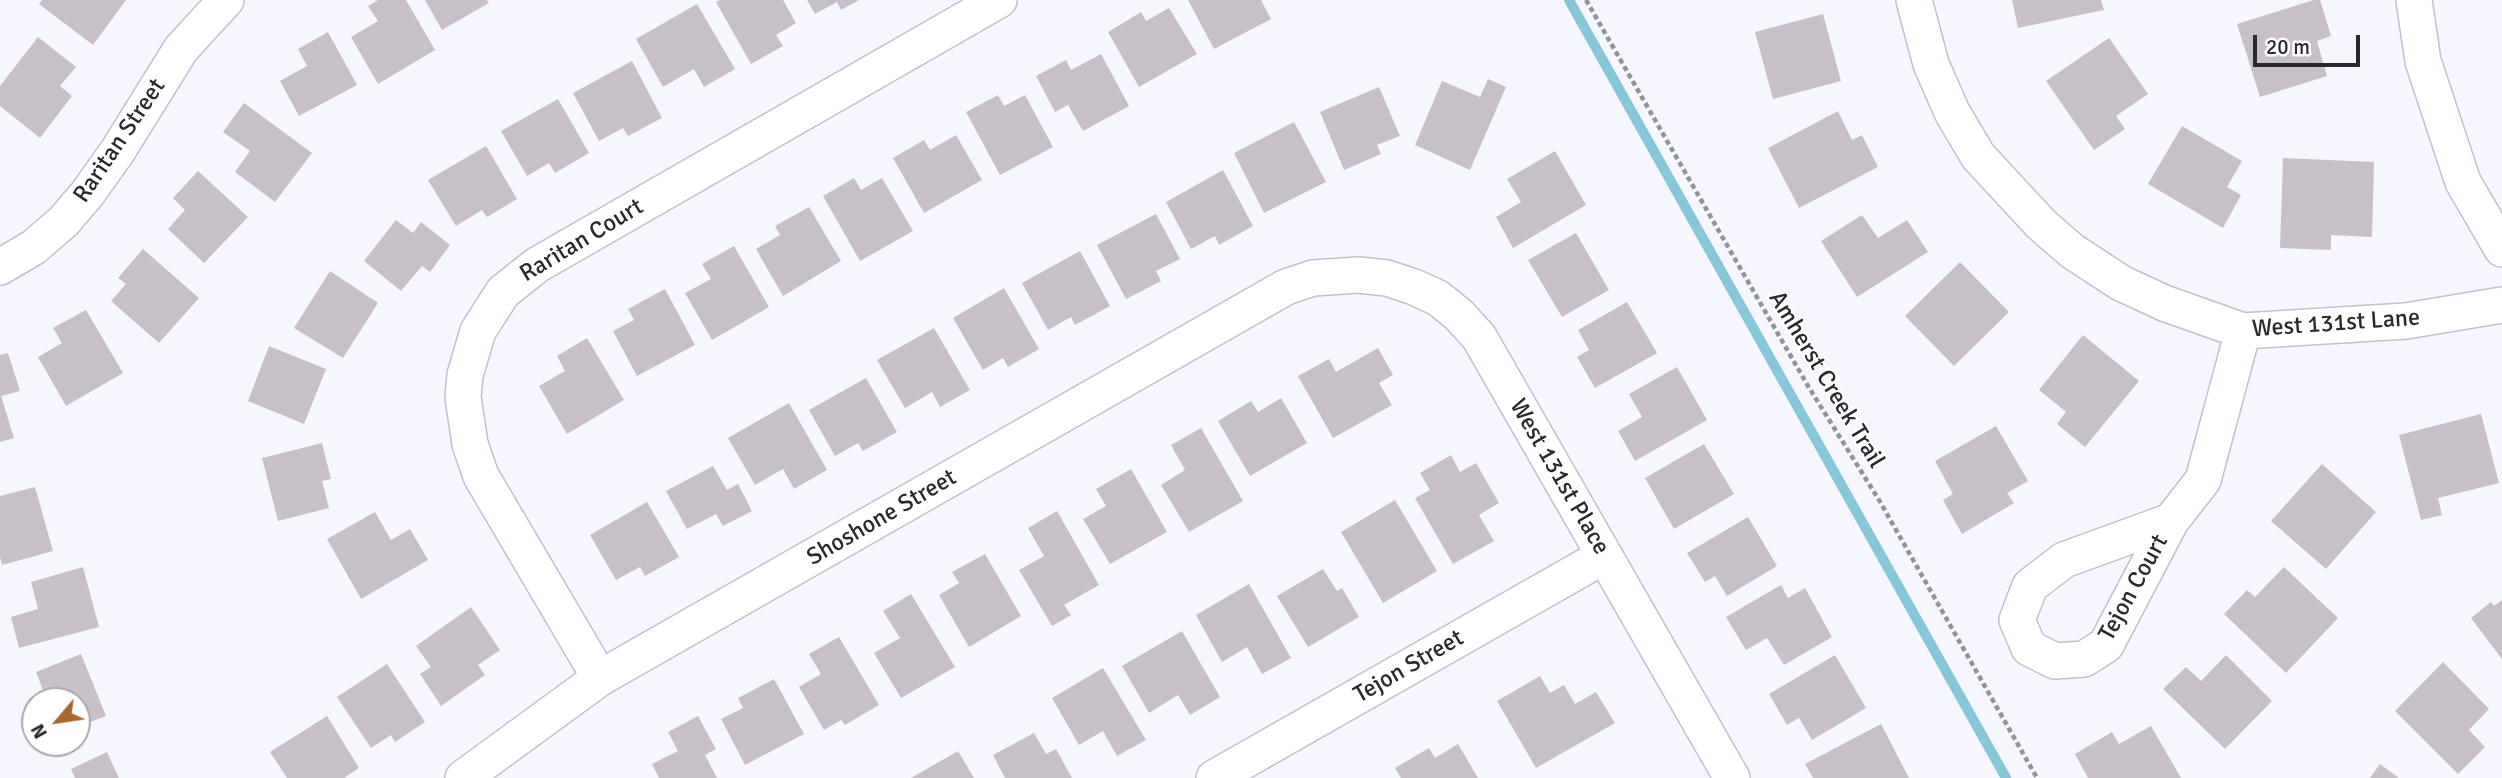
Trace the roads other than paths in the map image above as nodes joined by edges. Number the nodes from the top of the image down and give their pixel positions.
1 (226, 0) edge
2 (999, 0) edge
3 (1914, 0) edge
4 (2414, 0) edge
5 (2502, 250) edge
6 (0, 267) edge
7 (1313, 278) joint
8 (2502, 305) edge
9 (2243, 331) junction
10 (2171, 521) junction
11 (1604, 556) junction
12 (600, 677) junction
13 (463, 778) edge
14 (1213, 778) edge
15 (1732, 778) edge

1 - 6 street, Raritan Street
2 - 12 street, Raritan Court
3 - 9 street, West 131st Lane
4 - 5 street
7 - 11 street, West 131st Place
7 - 12 street, Shoshone Street
8 - 9 street, West 131st Lane
9 - 10 street, Tejon Court
10 - 10 street, Tejon Court
11 - 14 street, Tejon Street
11 - 15 street, West 131st Place
12 - 13 street, Shoshone Street

